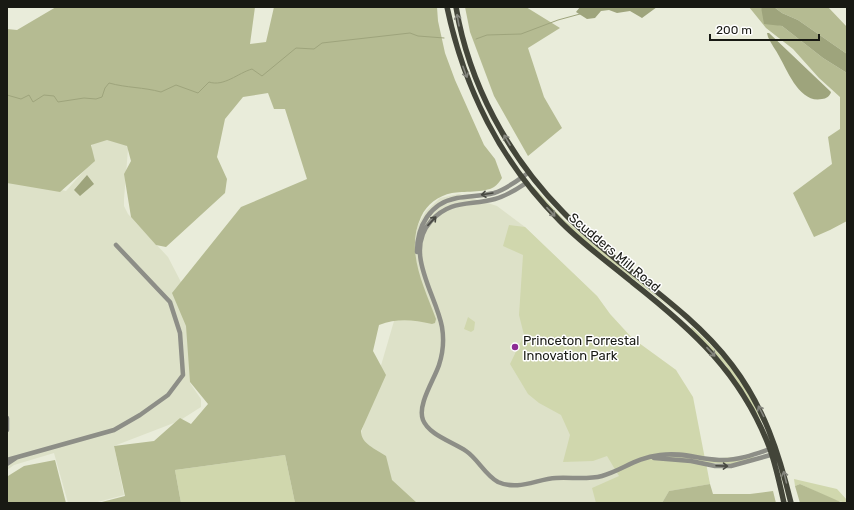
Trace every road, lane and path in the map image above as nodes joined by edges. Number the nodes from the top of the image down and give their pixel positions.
1 (447, 7) edge
2 (456, 7) edge
3 (528, 172) junction
4 (522, 177) junction
5 (526, 182) junction
6 (116, 245) dead end
7 (424, 270) junction
8 (7, 418) edge
9 (7, 430) edge
10 (778, 450) junction
11 (771, 452) junction
12 (685, 454) junction
13 (17, 457) junction
14 (647, 457) junction
15 (7, 460) edge
16 (684, 460) junction
17 (7, 464) edge
18 (784, 503) edge
19 (791, 503) edge

1 -> 4 main road, Scudders Mill Road
3 -> 2 main road, Scudders Mill Road
3 - 4 street
10 -> 3 main road, Scudders Mill Road
4 - 5 main road, Scudders Mill Road
4 -> 7 street
7 -> 5 street
5 -> 11 main road, Scudders Mill Road
6 - 13 street
7 - 14 street
8 - 9 street
10 - 11 street
19 -> 10 main road, Scudders Mill Road
11 - 12 street
16 -> 11 street
11 - 18 main road, Scudders Mill Road
12 - 14 street
12 - 16 street
13 - 15 street
13 - 17 street
14 - 16 street

